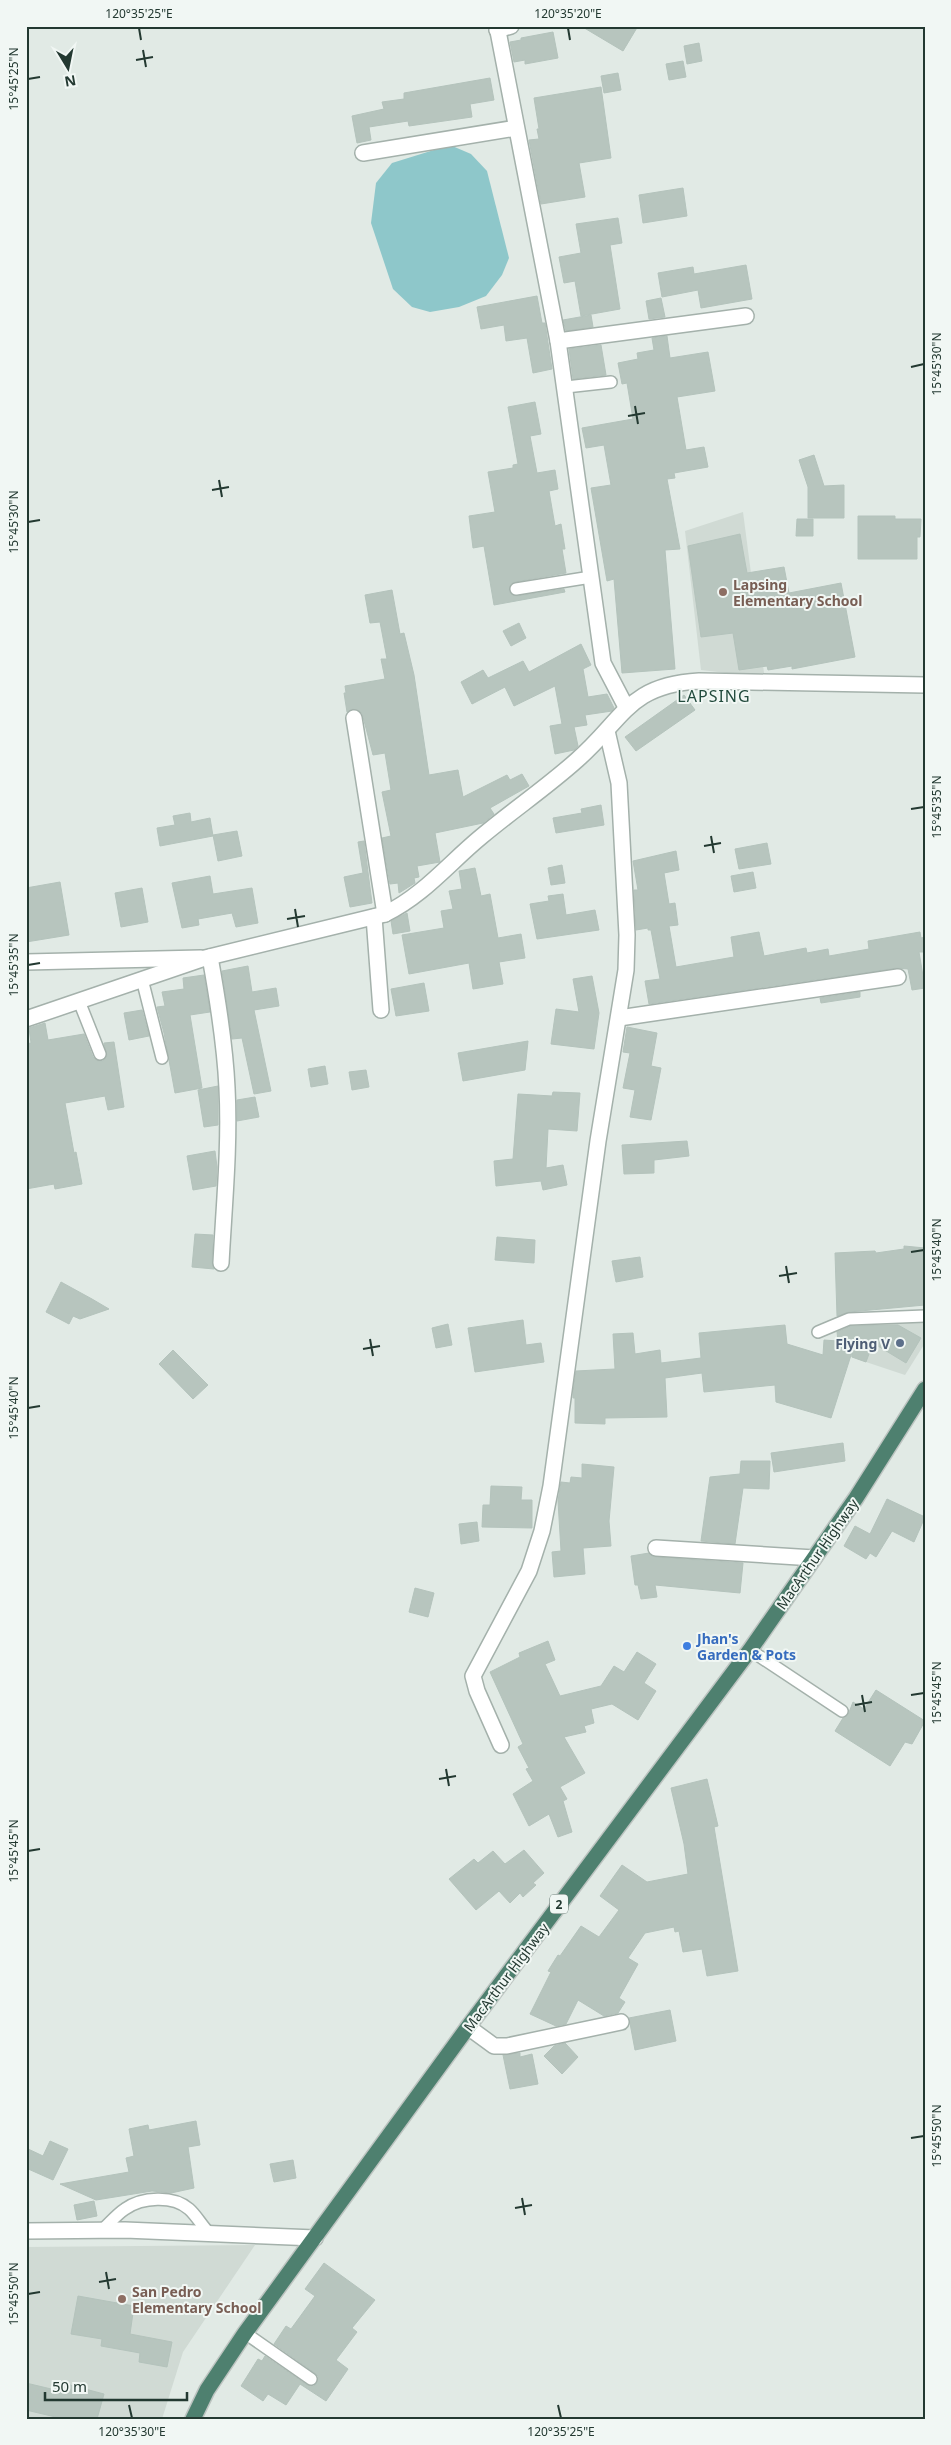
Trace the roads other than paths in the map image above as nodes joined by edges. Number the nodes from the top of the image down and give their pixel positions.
1 (502, 27) edge
2 (516, 128) junction
3 (362, 153) dead end
4 (746, 316) dead end
5 (558, 341) junction
6 (610, 382) dead end
7 (566, 387) junction
8 (591, 577) junction
9 (516, 589) dead end
10 (925, 684) edge
11 (626, 707) junction
12 (354, 718) dead end
13 (607, 731) junction
14 (380, 916) junction
15 (208, 957) junction
16 (26, 962) edge
17 (898, 977) dead end
18 (142, 979) junction
19 (79, 1001) junction
20 (381, 1010) dead end
21 (619, 1018) junction
22 (26, 1020) edge
23 (100, 1054) dead end
24 (162, 1058) dead end
25 (221, 1263) dead end
26 (925, 1316) edge
27 (818, 1332) dead end
28 (925, 1389) edge
29 (656, 1548) dead end
30 (814, 1558) junction
31 (750, 1650) junction
32 (842, 1711) dead end
33 (501, 1744) dead end
34 (621, 2022) dead end
35 (468, 2028) junction
36 (102, 2230) junction
37 (26, 2231) edge
38 (209, 2233) junction
39 (315, 2238) junction
40 (245, 2333) junction
41 (311, 2379) dead end
42 (193, 2419) edge

1 - 2 street
2 - 3 street
2 - 5 street
4 - 5 street
5 - 7 street
6 - 7 lane
7 - 8 street
8 - 9 lane
8 - 11 street
10 - 11 street
11 - 13 street
12 - 14 street
13 - 14 street
13 - 21 street
14 - 15 street
14 - 20 street
15 - 16 street
15 - 18 street
15 - 25 street
17 - 21 street
18 - 19 street
18 - 24 lane
19 - 22 street
19 - 23 lane
21 - 33 street
26 - 27 lane
28 - 30 highway, MacArthur Highway / 2
29 - 30 street
30 - 31 highway, MacArthur Highway / 2
31 - 32 lane
31 - 35 highway, MacArthur Highway / 2
34 - 35 street
35 - 39 highway, MacArthur Highway / 2
36 - 37 street
36 - 38 street
36 - 38 lane
38 - 39 street
39 - 40 highway, MacArthur Highway / 2
40 - 41 lane
40 - 42 highway, MacArthur Highway / 2

